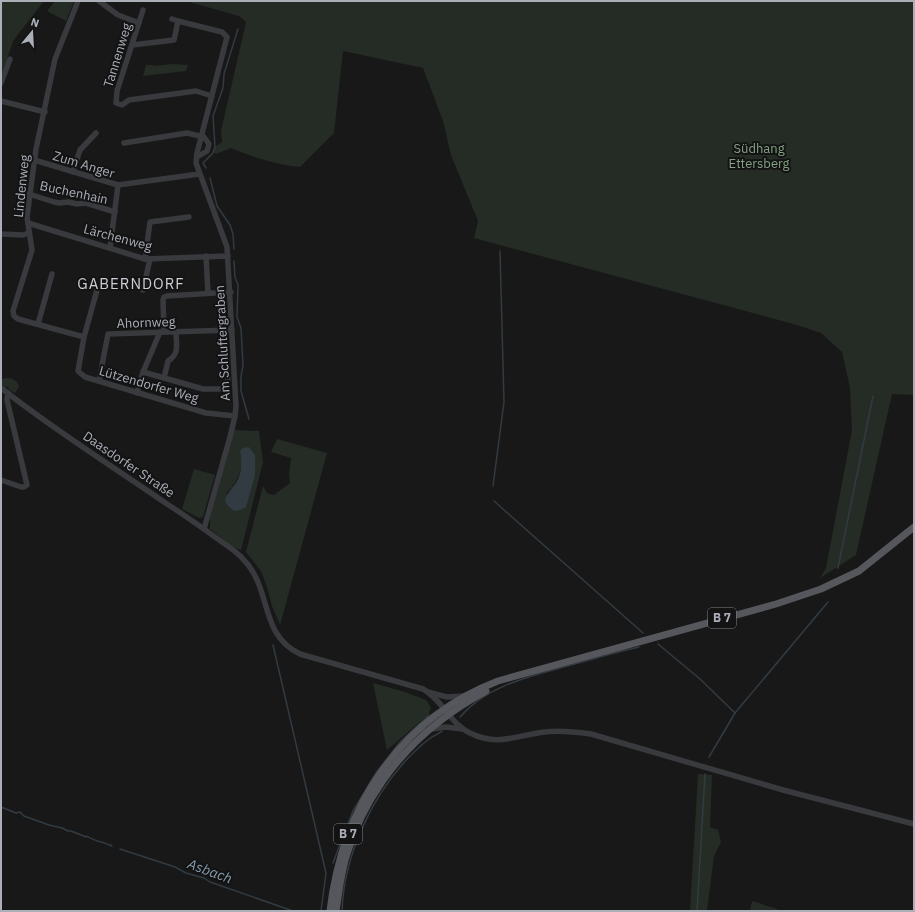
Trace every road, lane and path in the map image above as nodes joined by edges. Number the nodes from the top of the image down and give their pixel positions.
1 (78, 1) edge
2 (100, 1) edge
3 (143, 10) dead end
4 (172, 19) dead end
5 (178, 21) junction
6 (139, 23) junction
7 (132, 45) junction
8 (10, 59) dead end
9 (1, 83) edge
10 (212, 96) junction
11 (1, 101) edge
12 (45, 112) junction
13 (96, 133) dead end
14 (202, 136) junction
15 (124, 143) dead end
16 (197, 157) junction
17 (34, 160) junction
18 (73, 172) junction
19 (199, 174) junction
20 (118, 186) junction
21 (30, 194) junction
22 (114, 212) junction
23 (189, 217) dead end
24 (28, 223) junction
25 (29, 233) junction
26 (1, 234) edge
27 (110, 248) junction
28 (206, 256) junction
29 (228, 256) junction
30 (148, 259) junction
31 (52, 274) dead end
32 (97, 290) dead end
33 (143, 290) dead end
34 (231, 292) junction
35 (208, 293) junction
36 (38, 324) junction
37 (225, 330) junction
38 (232, 330) junction
39 (162, 332) junction
40 (176, 332) junction
41 (84, 337) junction
42 (143, 372) junction
43 (164, 378) junction
44 (99, 381) junction
45 (1, 388) edge
46 (8, 393) junction
47 (137, 393) junction
48 (235, 416) junction
49 (1, 480) edge
50 (914, 527) edge
51 (204, 529) junction
52 (515, 677) junction
53 (427, 691) junction
54 (467, 696) junction
55 (446, 712) junction
56 (463, 729) junction
57 (429, 730) junction
58 (914, 824) edge
59 (330, 911) edge
60 (336, 911) edge

1 - 12 street, Lindenweg
2 - 6 street
3 - 6 street, Tannenweg
4 - 5 street
5 - 7 street
5 - 10 street, Am Schluftergraben
6 - 7 street, Tannenweg
7 - 10 street, Tannenweg
8 - 9 street
10 - 14 street, Am Schluftergraben
11 - 12 street
12 - 17 street, Lindenweg
13 - 18 street
14 - 15 street
14 - 16 street, Am Schluftergraben
14 - 16 street, Am Schluftergraben
16 - 19 street, Am Schluftergraben
17 - 18 street, Zum Anger
17 - 21 street, Lindenweg
18 - 20 street, Zum Anger
19 - 20 street, Zum Anger
19 - 29 street, Am Schluftergraben
20 - 22 street, Buchenhain
21 - 22 street, Buchenhain
21 - 24 street, Lindenweg
22 - 27 street, Buchenhain
23 - 30 street
24 - 25 street, Lindenweg
24 - 27 street, Lärchenweg
25 - 26 street
25 - 36 street, Lindenweg
27 - 30 street, Lärchenweg
28 - 29 street, Lärchenweg
28 - 30 street, Lärchenweg
28 - 35 street
29 - 34 street, Am Schluftergraben
30 - 33 street
31 - 36 street
32 - 41 street
34 - 35 street
34 - 38 street, Am Schluftergraben
35 - 39 street
36 - 41 street, Lindenweg
37 - 38 street, Ahornweg
37 - 40 street, Ahornweg
37 - 43 street
38 - 48 street, Am Schluftergraben
39 - 40 street, Ahornweg
39 - 42 street
39 - 44 street, Ahornweg
40 - 43 street
41 - 44 street, Lützendorfer Weg
42 - 43 street
42 - 47 street
44 - 47 street, Lützendorfer Weg
45 - 46 street, Daasdorfer Straße
46 - 49 street
46 - 51 street, Daasdorfer Straße
47 - 48 street, Lützendorfer Weg
48 - 51 street, Am Schluftergraben
50 - 52 main road, B 7
51 - 53 street, Daasdorfer Straße
52 - 54 main road, B 7
52 - 55 main road, B 7
53 - 54 street, Daasdorfer Straße
53 - 55 street
54 - 55 main road, B 7
55 - 56 street
55 - 57 main road, B 7
55 - 59 main road, B 7
56 - 57 street
56 - 58 street
57 - 60 main road, B 7

